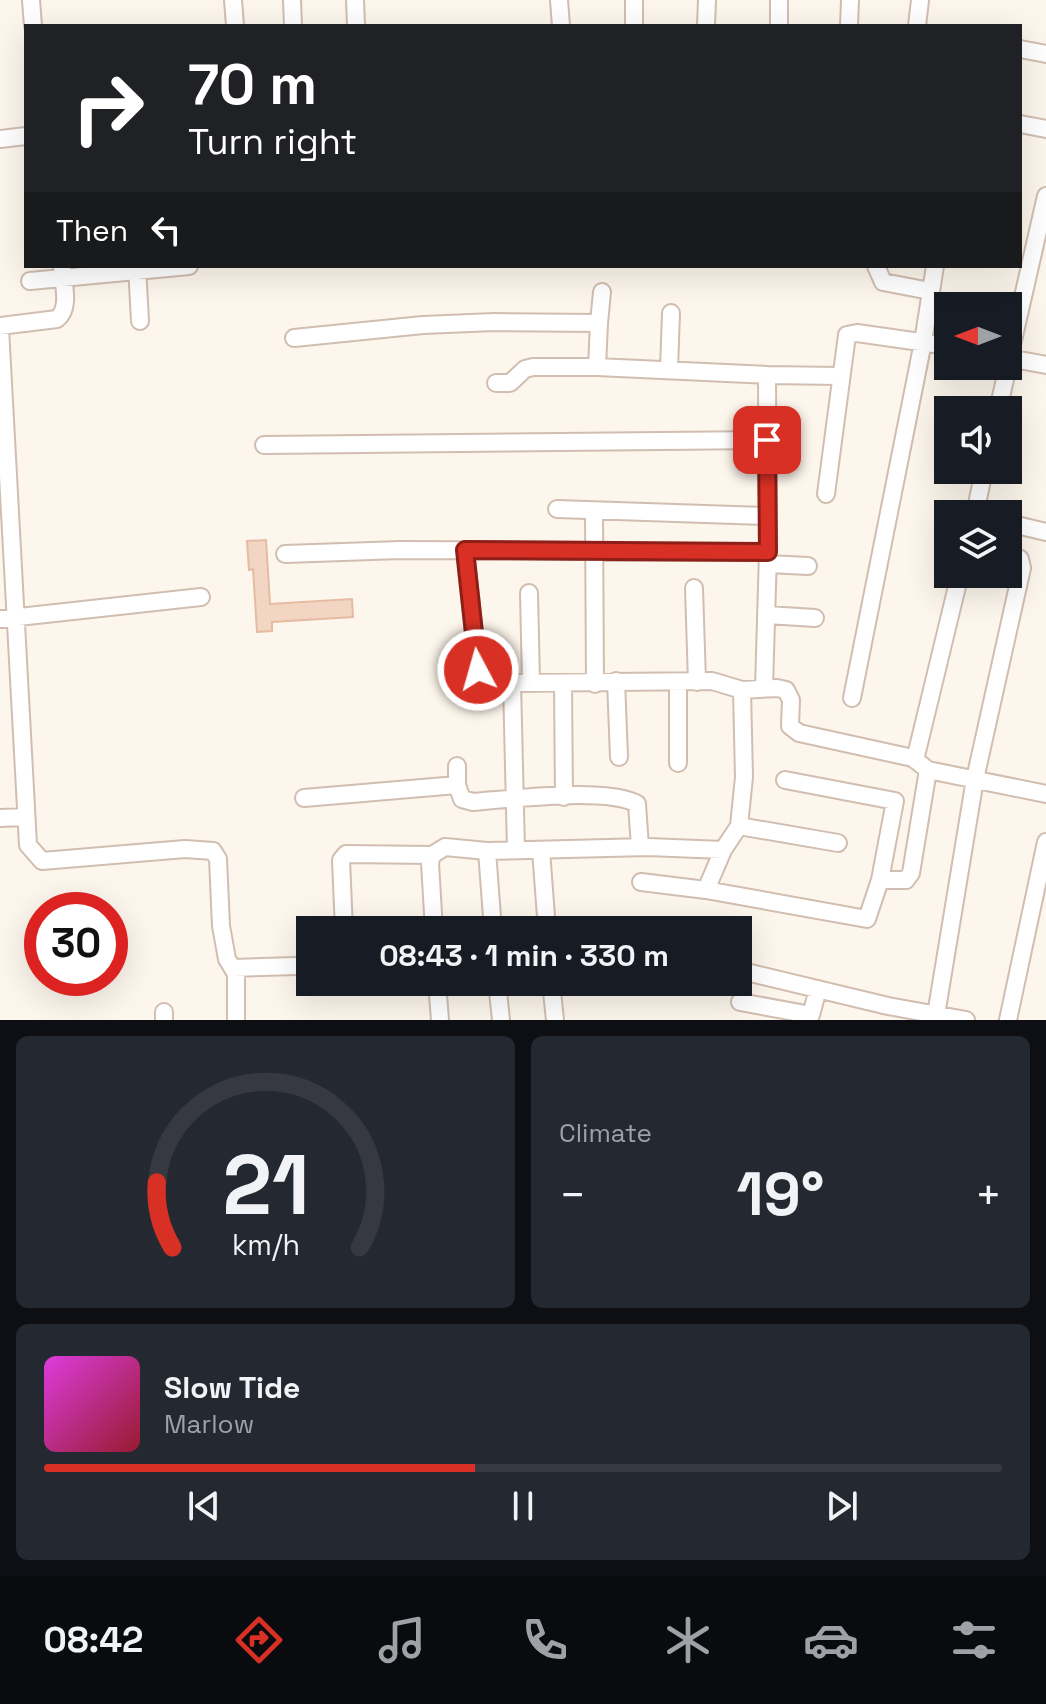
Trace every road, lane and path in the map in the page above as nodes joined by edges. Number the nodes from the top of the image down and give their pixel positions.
1 (31, 0) edge
2 (233, 0) edge
3 (292, 0) edge
4 (355, 0) edge
5 (559, 0) edge
6 (634, 0) edge
7 (707, 0) edge
8 (779, 0) edge
9 (850, 0) edge
10 (920, 0) edge
11 (33, 24) edge
12 (235, 24) edge
13 (293, 24) edge
14 (356, 24) edge
15 (561, 24) edge
16 (634, 24) edge
17 (706, 24) edge
18 (779, 24) edge
19 (849, 24) edge
20 (917, 24) edge
21 (1022, 49) edge
22 (1046, 54) edge
23 (1022, 124) edge
24 (1046, 129) edge
25 (24, 136) edge
26 (0, 139) edge
27 (1046, 196) edge
28 (877, 268) edge
29 (935, 268) edge
30 (137, 269) edge
31 (63, 272) edge
32 (30, 281) dead end
33 (930, 291) junction
34 (602, 292) dead end
35 (1022, 300) edge
36 (671, 313) dead end
37 (140, 321) dead end
38 (599, 323) junction
39 (0, 327) edge
40 (294, 338) dead end
41 (923, 342) junction
42 (934, 344) edge
43 (1022, 362) edge
44 (1046, 365) edge
45 (597, 367) junction
46 (669, 369) junction
47 (767, 375) junction
48 (840, 376) junction
49 (1, 380) edge
50 (496, 383) dead end
51 (3, 431) edge
52 (767, 440) junction
53 (264, 445) dead end
54 (4, 489) edge
55 (826, 494) dead end
56 (557, 509) dead end
57 (594, 512) junction
58 (766, 516) junction
59 (1022, 526) edge
60 (1046, 532) edge
61 (465, 550) junction
62 (595, 550) junction
63 (285, 554) dead end
64 (768, 558) junction
65 (808, 566) dead end
66 (694, 588) dead end
67 (957, 588) edge
68 (1018, 588) edge
69 (529, 593) dead end
70 (201, 597) dead end
71 (767, 615) junction
72 (8, 618) edge
73 (815, 618) dead end
74 (616, 681) junction
75 (697, 682) junction
76 (512, 683) junction
77 (531, 683) junction
78 (563, 683) junction
79 (678, 683) junction
80 (595, 684) junction
81 (764, 688) junction
82 (742, 690) junction
83 (852, 698) dead end
84 (619, 757) dead end
85 (678, 763) dead end
86 (921, 765) junction
87 (457, 766) dead end
88 (975, 779) junction
89 (785, 780) dead end
90 (457, 785) junction
91 (1046, 794) edge
92 (564, 797) junction
93 (304, 798) dead end
94 (515, 799) junction
95 (26, 817) junction
96 (0, 818) edge
97 (739, 826) junction
98 (1046, 842) edge
99 (838, 843) dead end
100 (640, 847) junction
101 (516, 850) junction
102 (541, 850) junction
103 (723, 850) junction
104 (487, 851) junction
105 (432, 855) junction
106 (880, 880) junction
107 (641, 882) dead end
108 (706, 890) junction
109 (343, 916) edge
110 (434, 916) edge
111 (492, 916) edge
112 (546, 916) edge
113 (296, 966) dead end
114 (233, 968) junction
115 (752, 973) edge
116 (818, 989) junction
117 (438, 996) edge
118 (498, 996) edge
119 (552, 996) edge
120 (740, 1002) dead end
121 (936, 1015) junction
122 (236, 1020) edge
123 (440, 1020) edge
124 (501, 1020) edge
125 (555, 1020) edge
126 (966, 1020) edge
127 (1008, 1020) edge

1 - 11 street
2 - 12 street
3 - 13 street
4 - 14 street
5 - 15 street
6 - 16 street
7 - 17 street
8 - 18 street
9 - 19 street
10 - 20 street
21 - 22 street
23 - 24 street
25 - 26 street
27 - 35 street
28 - 33 street
29 - 33 street
30 - 31 street
30 - 37 street
31 - 32 street
31 - 39 street
33 - 41 street
34 - 38 street
36 - 46 street
38 - 40 street
38 - 45 street
39 - 49 street
41 - 42 street
41 - 48 street
41 - 83 street
43 - 44 street
45 - 46 street
45 - 50 street
46 - 47 street
47 - 48 street
47 - 52 street
48 - 55 street
49 - 51 street
51 - 54 street
52 - 53 street
52 - 58 street
54 - 72 street
56 - 57 street
57 - 58 street
57 - 62 street
58 - 64 street
59 - 60 street
61 - 62 street
61 - 63 street
61 - 76 street
62 - 64 street
62 - 80 street
64 - 65 street
64 - 71 street
66 - 75 street
67 - 86 street
68 - 88 street
69 - 77 street
70 - 72 street
71 - 73 street
71 - 81 street
72 - 95 street
74 - 79 street
74 - 80 street
74 - 84 street
75 - 79 street
75 - 82 street
76 - 77 street
76 - 94 street
77 - 78 street
78 - 80 street
78 - 92 street
79 - 85 street
81 - 82 street
81 - 86 street
82 - 97 street
86 - 88 street
86 - 106 street
87 - 90 street
88 - 91 street
88 - 121 street
89 - 106 street
90 - 93 street
90 - 94 street
92 - 94 street
92 - 100 street
94 - 101 street
95 - 96 street
95 - 114 street
97 - 99 street
97 - 103 street
98 - 127 street
100 - 102 street
100 - 103 street
101 - 102 street
101 - 104 street
102 - 112 street
103 - 108 street
104 - 105 street
104 - 111 street
105 - 109 street
105 - 110 street
106 - 108 street
107 - 108 street
113 - 114 street
114 - 122 street
115 - 116 street
116 - 120 street
116 - 121 street
117 - 123 street
118 - 124 street
119 - 125 street
121 - 126 street

